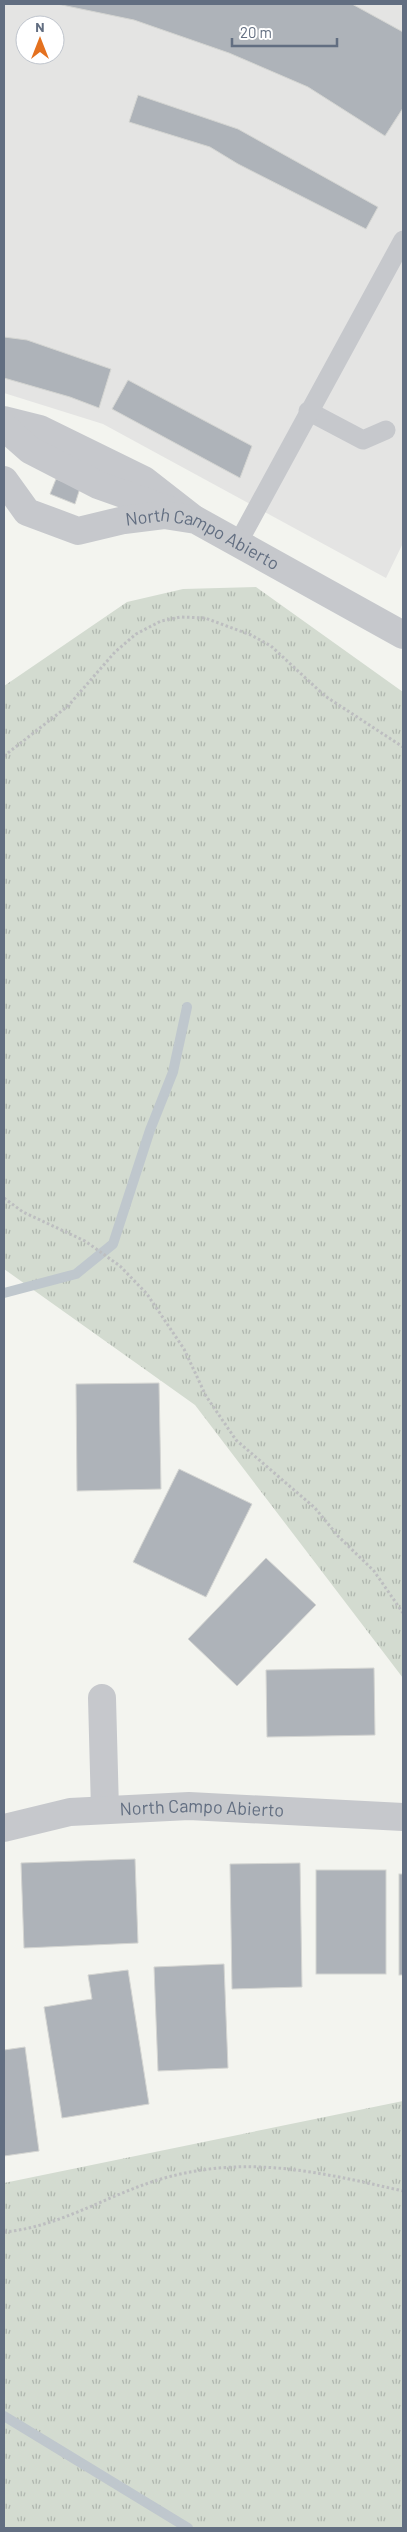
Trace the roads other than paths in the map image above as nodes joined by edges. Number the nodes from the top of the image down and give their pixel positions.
1 (403, 240) edge
2 (308, 411) junction
3 (4, 420) edge
4 (4, 427) edge
5 (386, 430) dead end
6 (4, 480) edge
7 (196, 520) junction
8 (238, 543) junction
9 (403, 635) edge
10 (102, 1698) dead end
11 (105, 1810) junction
12 (403, 1817) edge
13 (4, 1828) edge

1 - 2 lane
2 - 5 lane
2 - 8 lane
3 - 7 street
4 - 7 street
6 - 7 street, North Campo Abierto
7 - 8 street, North Campo Abierto
8 - 9 street, North Campo Abierto
10 - 11 street
11 - 12 street, North Campo Abierto
11 - 13 street, North Campo Abierto

